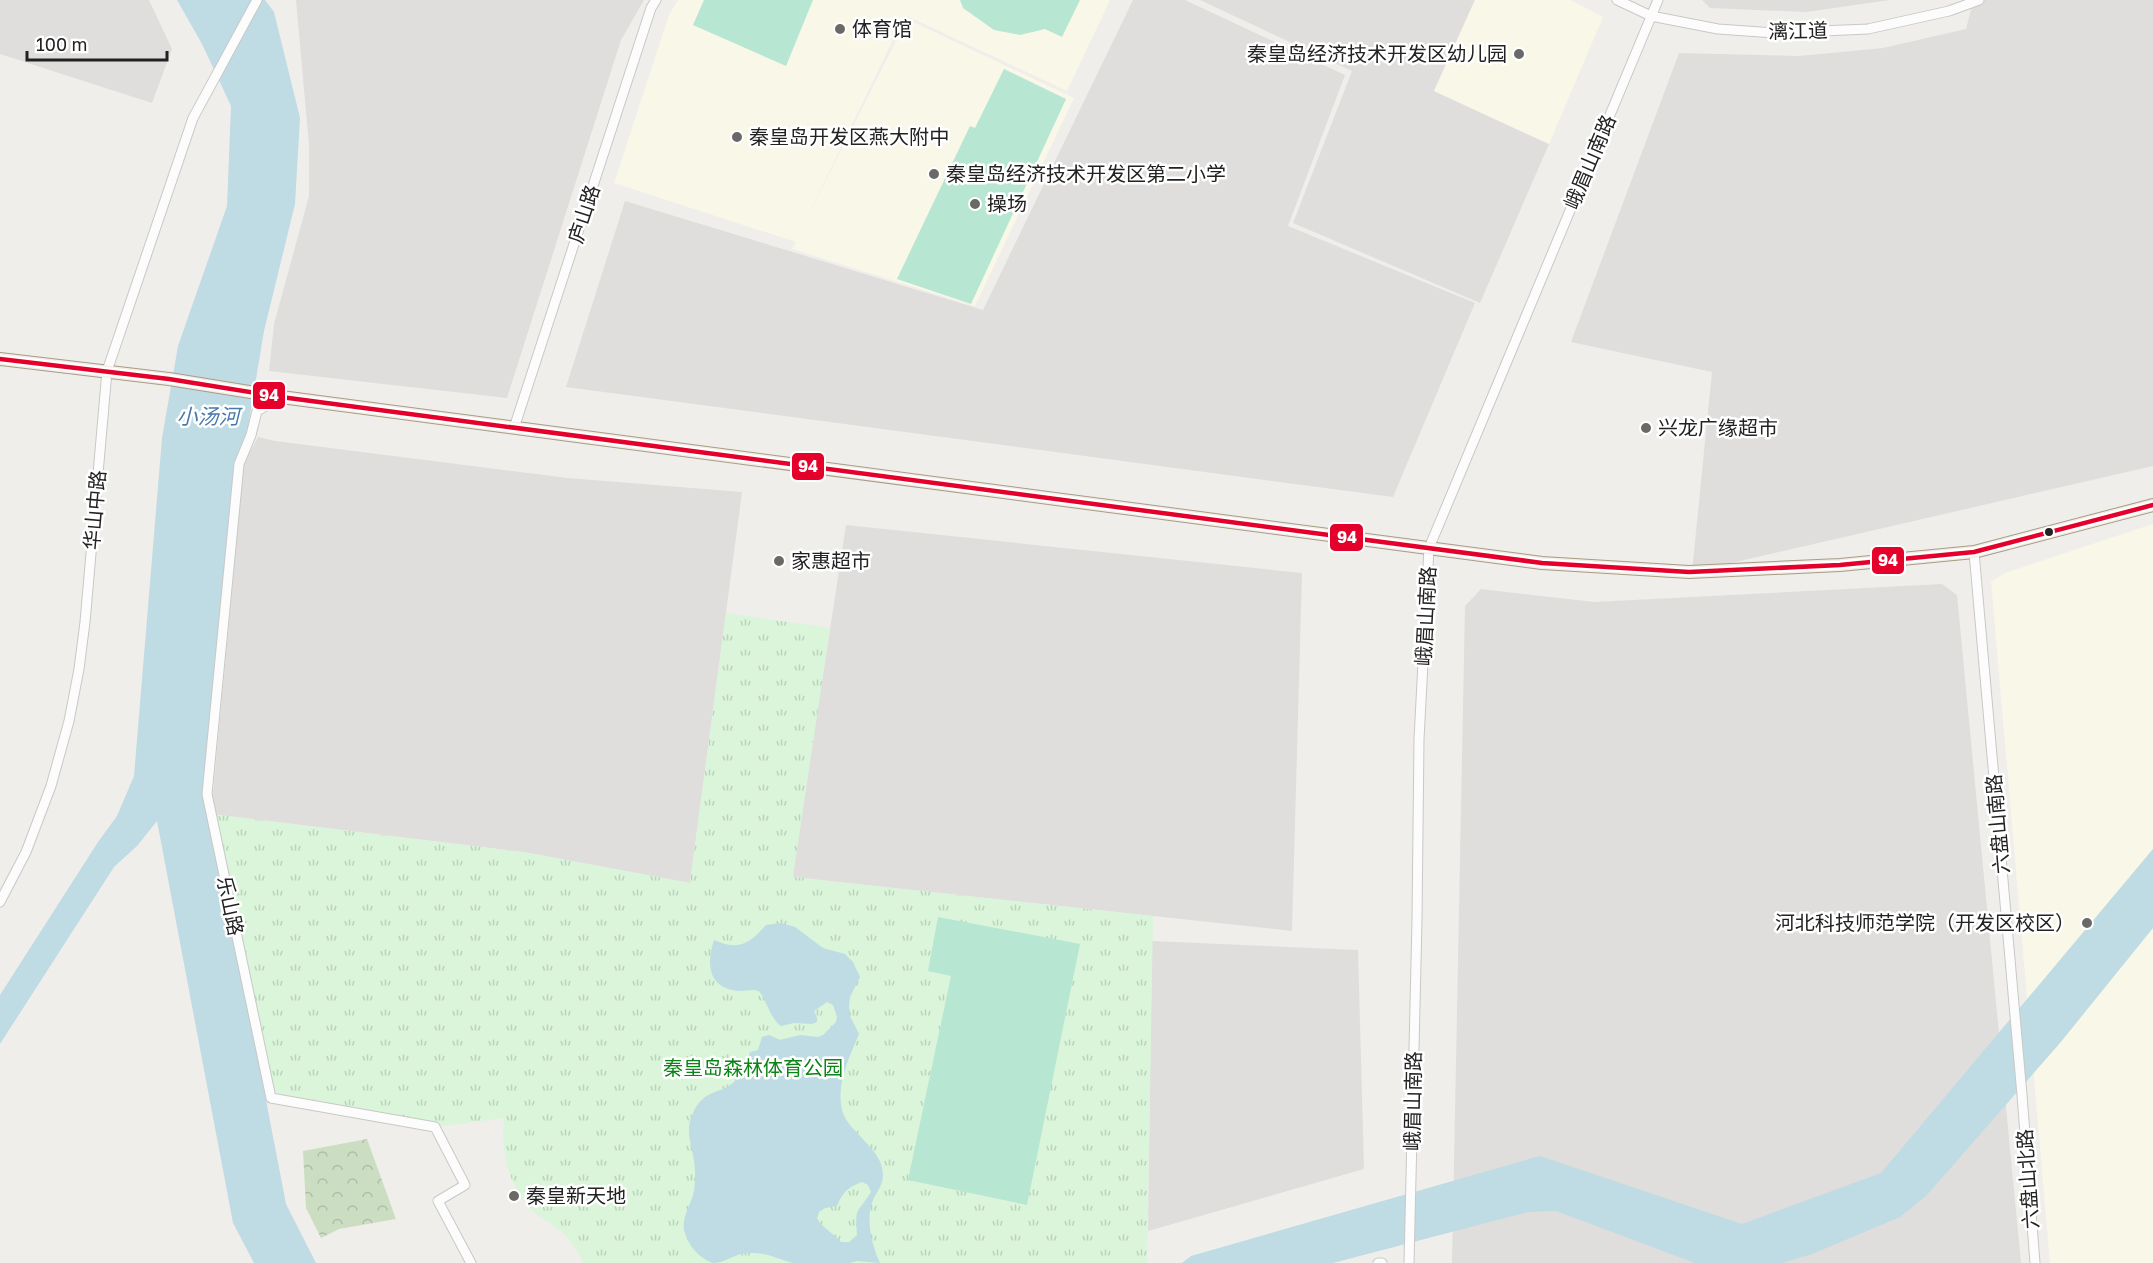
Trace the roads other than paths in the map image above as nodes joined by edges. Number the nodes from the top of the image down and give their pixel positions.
1 (257, 0) edge
2 (656, 0) edge
3 (1617, 0) edge
4 (1658, 0) edge
5 (1979, 0) edge
6 (1651, 16) junction
7 (0, 359) edge
8 (107, 371) junction
9 (281, 397) junction
10 (514, 428) junction
11 (2153, 504) edge
12 (1430, 548) junction
13 (1974, 552) junction
14 (0, 902) edge
15 (2022, 1095) joint
16 (471, 1263) edge
17 (1408, 1263) edge
18 (2035, 1263) edge

1 - 8 street, 华山中路
2 - 10 street, 庐山路
3 - 6 street, 漓江道
4 - 6 street, 峨眉山南路
5 - 6 street, 漓江道
6 - 12 street, 峨眉山南路
7 - 8 main road
8 - 9 main road
8 - 14 street, 华山中路
9 - 10 main road
9 - 16 street, 乐山路
10 - 12 main road
11 - 13 main road
12 - 13 main road
12 - 17 street, 峨眉山南路
13 - 15 street, 六盘山南路
15 - 18 street, 六盘山北路

